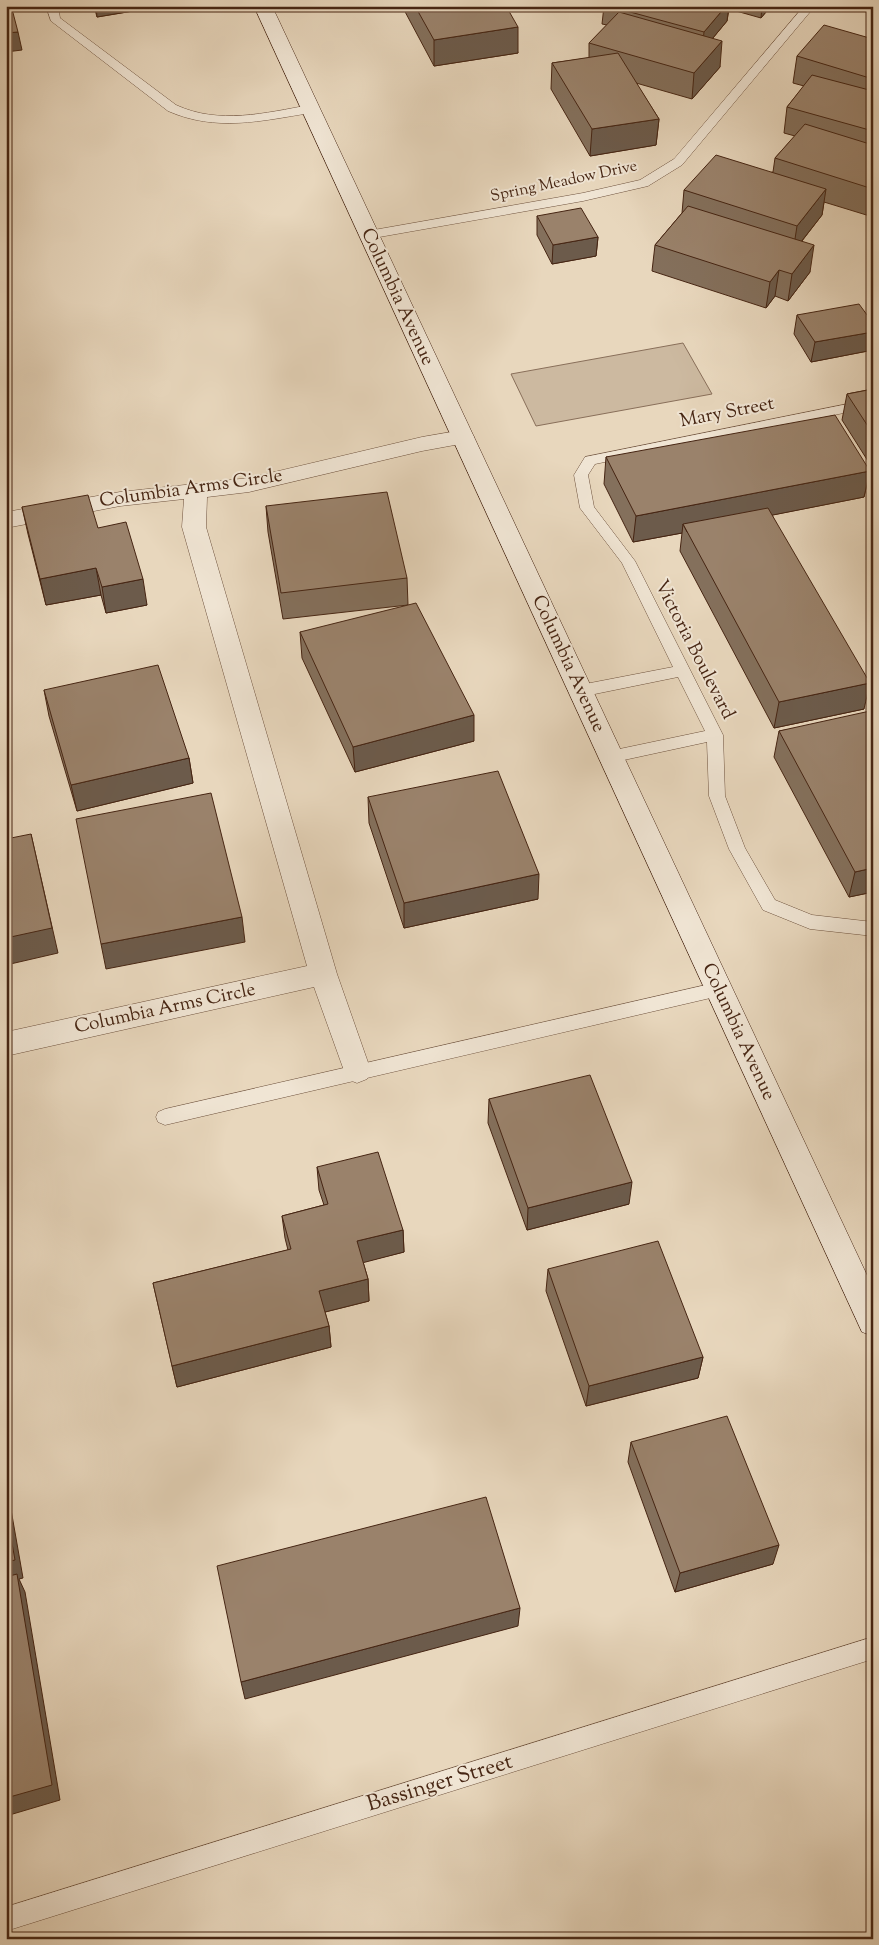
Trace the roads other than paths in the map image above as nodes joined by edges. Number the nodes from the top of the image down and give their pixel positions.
1 (52, 6) edge
2 (263, 6) edge
3 (810, 6) edge
4 (310, 109) junction
5 (368, 235) junction
6 (873, 403) edge
7 (463, 437) junction
8 (590, 461) joint
9 (196, 491) junction
10 (6, 520) edge
11 (681, 672) junction
12 (580, 691) junction
13 (715, 735) junction
14 (610, 757) junction
15 (873, 929) edge
16 (323, 974) junction
17 (719, 989) junction
18 (6, 1044) edge
19 (357, 1071) junction
20 (165, 1117) dead end
21 (873, 1322) edge
22 (873, 1648) edge
23 (6, 1920) edge

1 - 4 lane
2 - 4 street, Columbia Avenue
3 - 5 lane, Spring Meadow Drive
4 - 5 street, Columbia Avenue
5 - 7 street, Columbia Avenue
6 - 8 lane, Mary Street
7 - 9 street, Columbia Arms Circle
7 - 12 street, Columbia Avenue
8 - 11 lane, Victoria Boulevard
9 - 10 street, Columbia Arms Circle
9 - 16 street
11 - 12 lane
11 - 13 lane, Victoria Boulevard
12 - 14 street, Columbia Avenue
13 - 14 lane
13 - 15 lane, Victoria Boulevard
14 - 17 street, Columbia Avenue
16 - 18 street, Columbia Arms Circle
16 - 19 street
17 - 19 lane
17 - 21 street, Columbia Avenue
19 - 20 lane
22 - 23 lane, Bassinger Street

